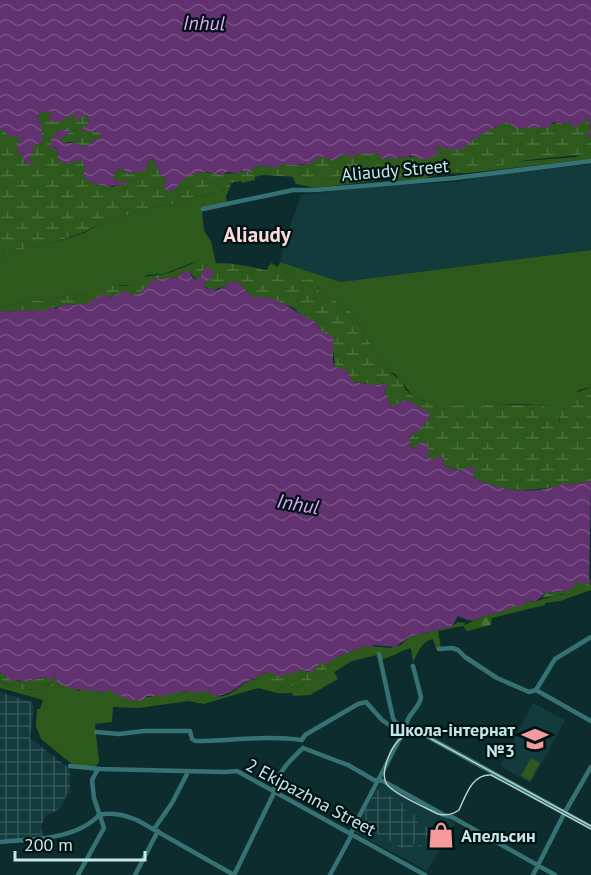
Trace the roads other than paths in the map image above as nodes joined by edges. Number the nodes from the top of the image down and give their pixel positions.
1 (591, 161) edge
2 (203, 209) dead end
3 (591, 637) edge
4 (439, 649) dead end
5 (379, 654) dead end
6 (413, 666) dead end
7 (536, 690) junction
8 (591, 721) edge
9 (406, 727) junction
10 (96, 732) dead end
11 (302, 740) junction
12 (303, 748) junction
13 (70, 766) dead end
14 (591, 767) edge
15 (98, 769) junction
16 (188, 772) junction
17 (379, 781) junction
18 (273, 791) junction
19 (565, 813) junction
20 (99, 815) junction
21 (591, 827) edge
22 (156, 830) junction
23 (351, 833) junction
24 (0, 842) edge
25 (538, 866) junction
26 (78, 875) edge
27 (135, 875) edge
28 (234, 875) edge
29 (330, 875) edge
30 (425, 875) edge
31 (533, 875) edge
32 (555, 875) edge

1 - 2 street, Aliaudy Street
3 - 7 street
4 - 7 street
5 - 9 street
6 - 9 street
7 - 8 street
9 - 11 street
9 - 17 street
9 - 19 street
10 - 11 street
11 - 12 street
12 - 17 street
12 - 18 street
13 - 15 street, 2 Ekipazhna Street
14 - 19 street
15 - 16 street, 2 Ekipazhna Street
15 - 20 street
16 - 18 street, 2 Ekipazhna Street
16 - 22 street
17 - 23 street
17 - 25 street
18 - 23 street, 2 Ekipazhna Street
18 - 28 street
19 - 21 street
19 - 25 street
20 - 22 street
20 - 24 street
20 - 26 street
22 - 27 street
22 - 28 street
23 - 29 street
23 - 30 street, 2 Ekipazhna Street
25 - 31 street
25 - 32 street

